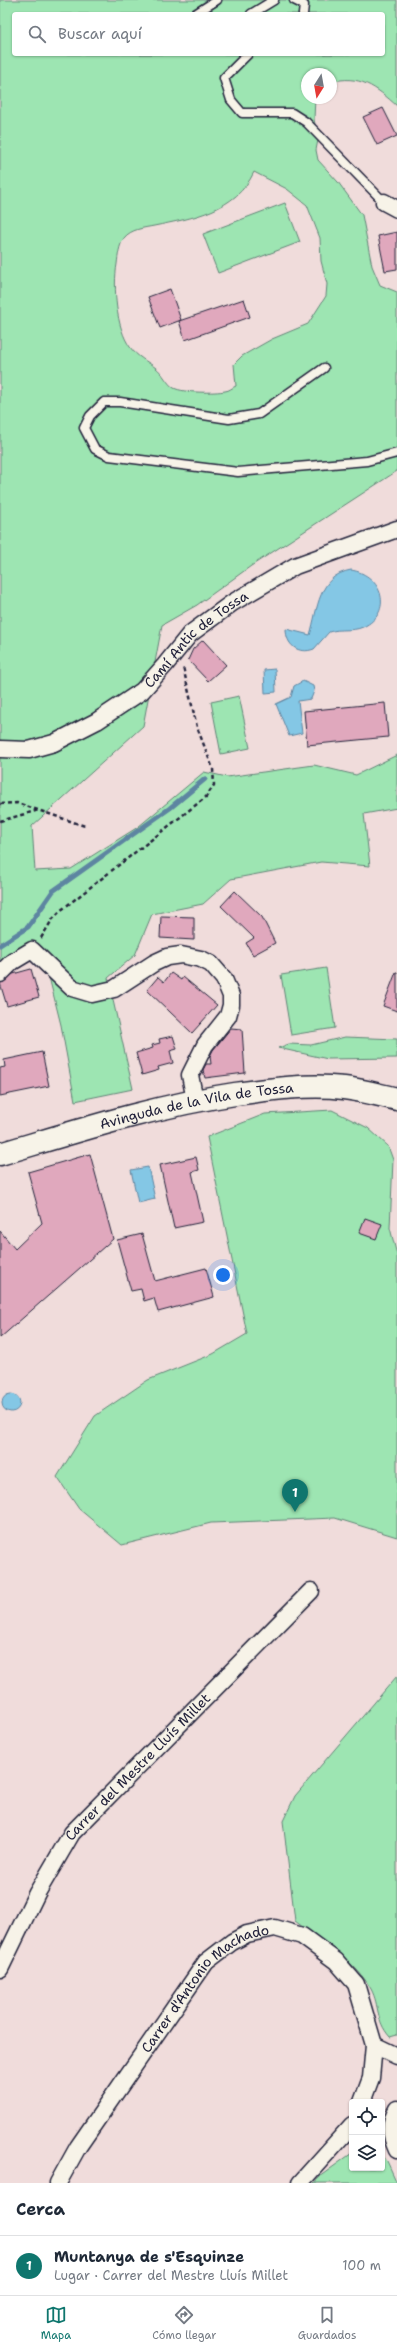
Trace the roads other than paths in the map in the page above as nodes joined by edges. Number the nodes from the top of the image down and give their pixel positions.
1 (216, 0) edge
2 (274, 0) edge
3 (294, 0) edge
4 (198, 12) edge
5 (254, 12) edge
6 (303, 12) edge
7 (246, 56) edge
8 (390, 205) edge
9 (324, 368) dead end
10 (397, 453) edge
11 (397, 529) edge
12 (0, 749) edge
13 (0, 974) edge
14 (397, 1099) edge
15 (195, 1100) junction
16 (0, 1154) edge
17 (311, 1591) dead end
18 (0, 1969) edge
19 (374, 2045) junction
20 (397, 2056) edge
21 (363, 2099) edge
22 (397, 2109) edge
23 (349, 2126) edge
24 (386, 2129) edge
25 (397, 2150) edge
26 (58, 2183) edge
27 (300, 2183) edge

1 - 4 lane
2 - 5 lane
3 - 6 lane
7 - 8 lane
9 - 10 lane
11 - 12 street, Camí Antic de Tossa
13 - 15 street
14 - 15 main road, Avinguda de la Vila de Tossa
15 - 16 main road, Avinguda de la Vila de Tossa
17 - 18 street, Carrer del Mestre Lluís Millet
19 - 20 street
19 - 21 street, Carrer d'Antonio Machado
19 - 26 street, Carrer d'Antonio Machado
22 - 24 street
23 - 27 street
24 - 25 street

